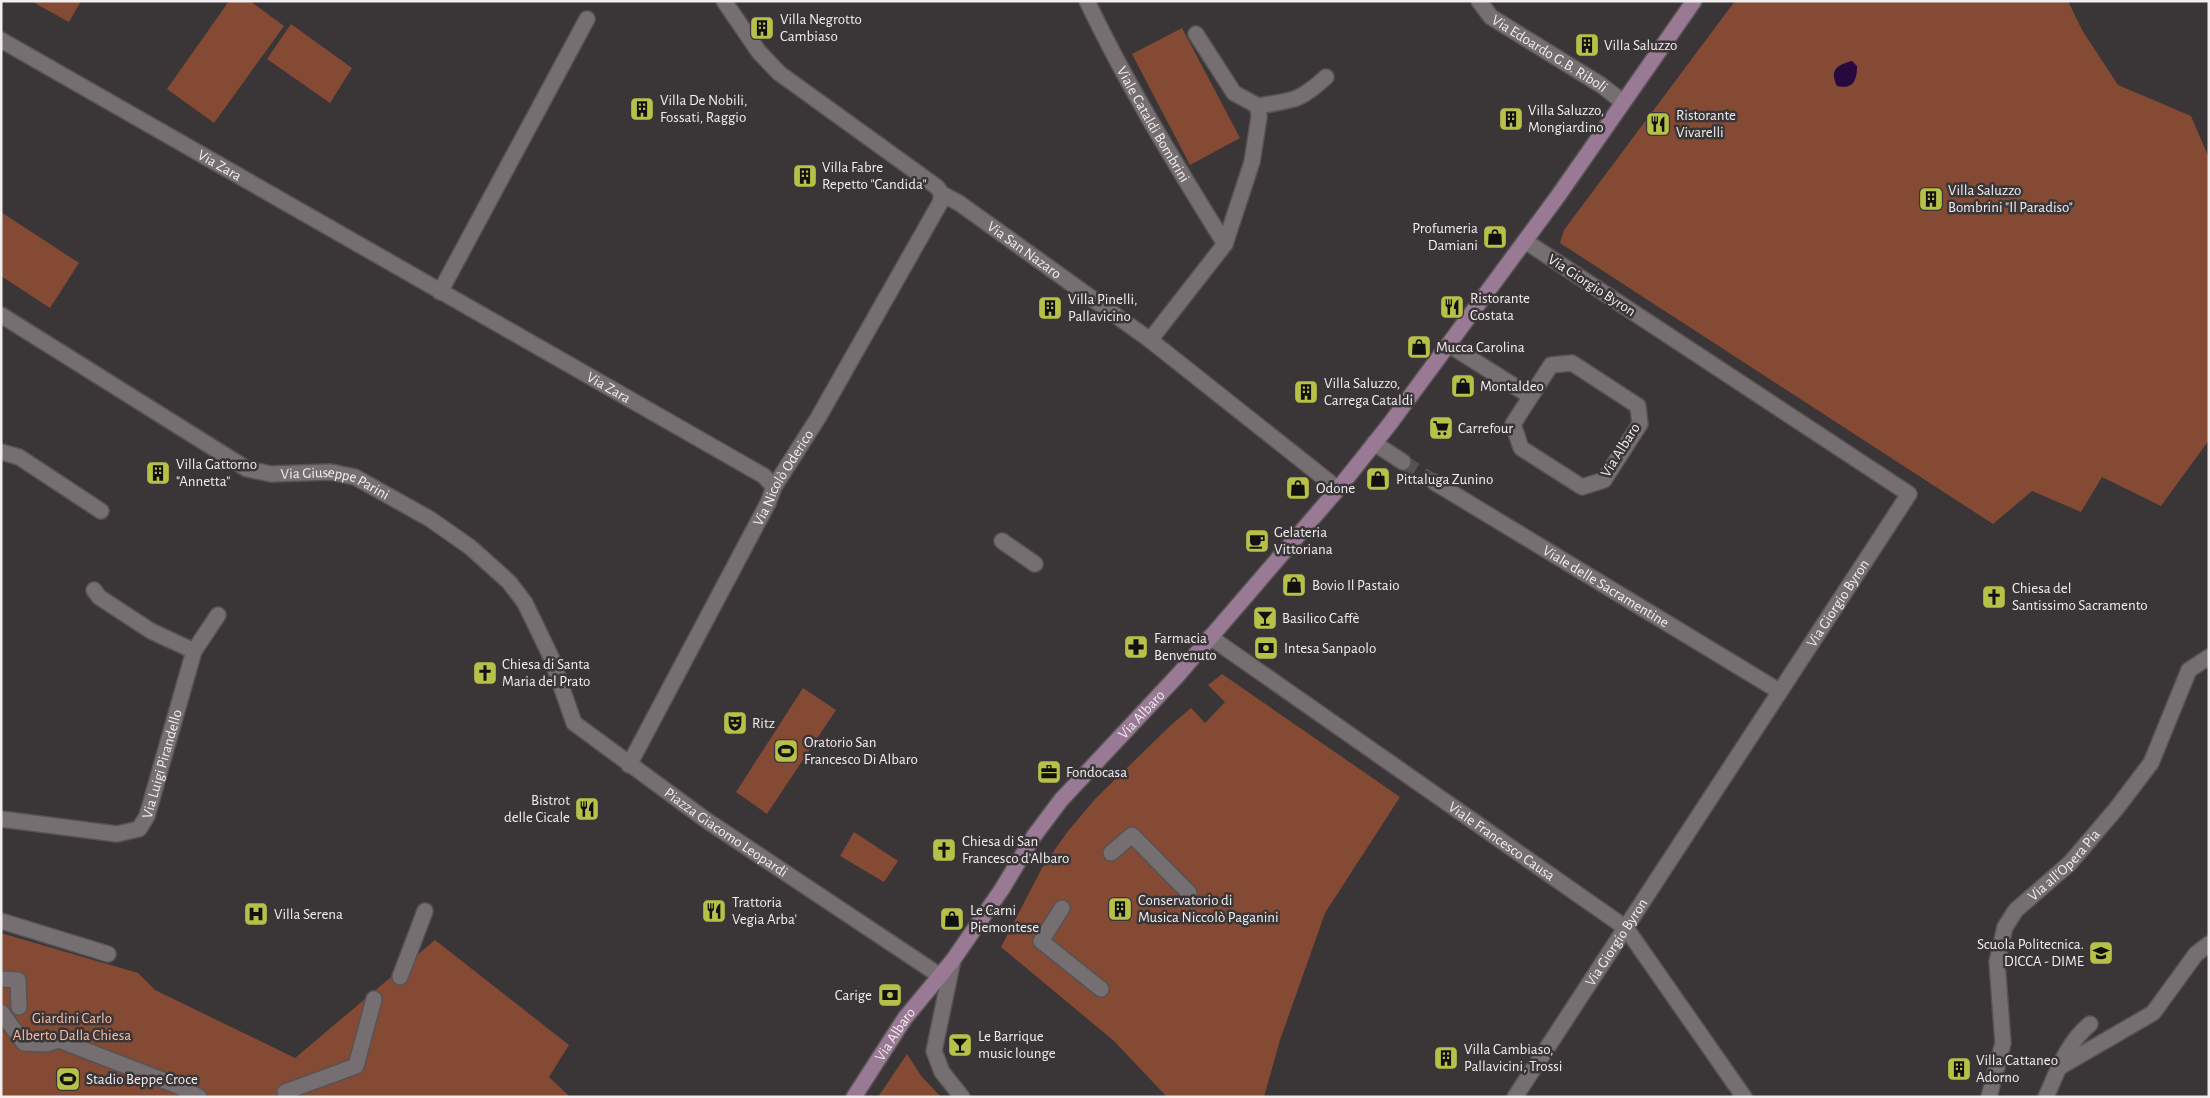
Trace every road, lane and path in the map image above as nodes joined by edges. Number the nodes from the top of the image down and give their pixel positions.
1 (724, 1) edge
2 (1087, 1) edge
3 (1479, 1) edge
4 (1694, 1) edge
5 (587, 19) dead end
6 (1196, 34) dead end
7 (1, 40) edge
8 (1326, 77) dead end
9 (1623, 102) junction
10 (1258, 106) junction
11 (942, 194) junction
12 (1525, 241) junction
13 (1225, 244) junction
14 (440, 292) junction
15 (1, 315) edge
16 (1150, 340) junction
17 (1449, 345) junction
18 (1530, 396) junction
19 (1374, 443) junction
20 (1, 452) edge
21 (1402, 462) tunnel mouth
22 (1434, 482) tunnel mouth
23 (774, 487) junction
24 (1338, 488) junction
25 (101, 511) dead end
26 (1002, 540) dead end
27 (1035, 564) dead end
28 (94, 590) dead end
29 (218, 615) dead end
30 (1210, 637) junction
31 (194, 651) junction
32 (550, 657) joint
33 (2209, 657) edge
34 (1779, 692) junction
35 (629, 765) junction
36 (1, 819) edge
37 (1111, 853) dead end
38 (1190, 893) dead end
39 (1062, 908) dead end
40 (425, 911) dead end
41 (1, 921) edge
42 (1626, 928) junction
43 (2209, 944) edge
44 (108, 954) dead end
45 (953, 960) junction
46 (939, 976) junction
47 (400, 977) dead end
48 (1, 979) edge
49 (1101, 989) dead end
50 (374, 999) dead end
51 (19, 1007) dead end
52 (1, 1012) edge
53 (2090, 1024) dead end
54 (2058, 1068) junction
55 (286, 1092) dead end
56 (200, 1097) edge
57 (854, 1097) edge
58 (962, 1097) edge
59 (1516, 1097) edge
60 (1744, 1097) edge
61 (1989, 1097) edge
62 (2046, 1097) edge

1 - 11 street, Via San Nazaro
2 - 13 street, Viale Cataldi Bombrini
3 - 9 street, Via Edoardo G.B. Riboli
4 - 9 main road, Via Albaro
5 - 14 street
6 - 10 street
7 - 14 street, Via Zara
8 - 10 street
9 - 12 main road, Via Albaro
10 - 13 street
11 - 16 street, Via San Nazaro
11 - 23 street, Via Nicolò Oderico
12 - 17 main road, Via Albaro
12 - 34 street, Via Giorgio Byron
13 - 16 street
14 - 23 street, Via Zara
15 - 32 street, Via Giuseppe Parini
16 - 24 street, Via San Nazaro
17 - 18 street
17 - 19 main road, Via Albaro
18 - 18 street, Via Albaro
19 - 21 street
19 - 24 main road, Via Albaro
20 - 25 street
22 - 34 street, Viale delle Sacramentine
23 - 35 street, Via Nicolò Oderico
24 - 30 main road, Via Albaro
26 - 27 street
28 - 31 street
29 - 31 street, Via Luigi Pirandello
30 - 42 street, Viale Francesco Causa
30 - 45 main road, Via Albaro
31 - 36 street, Via Luigi Pirandello
32 - 35 street, Piazza Giacomo Leopardi
33 - 61 street, Via all'Opera Pia
34 - 42 street, Via Giorgio Byron
35 - 46 street, Piazza Giacomo Leopardi
37 - 38 street
39 - 49 street
40 - 47 street
41 - 44 street
42 - 59 street, Via Giorgio Byron
42 - 60 street, Viale Francesco Causa
43 - 54 street
45 - 46 main road, Via Albaro
45 - 58 street
46 - 57 main road, Via Albaro
48 - 51 street
50 - 55 street
52 - 56 street
53 - 54 street
54 - 62 street

